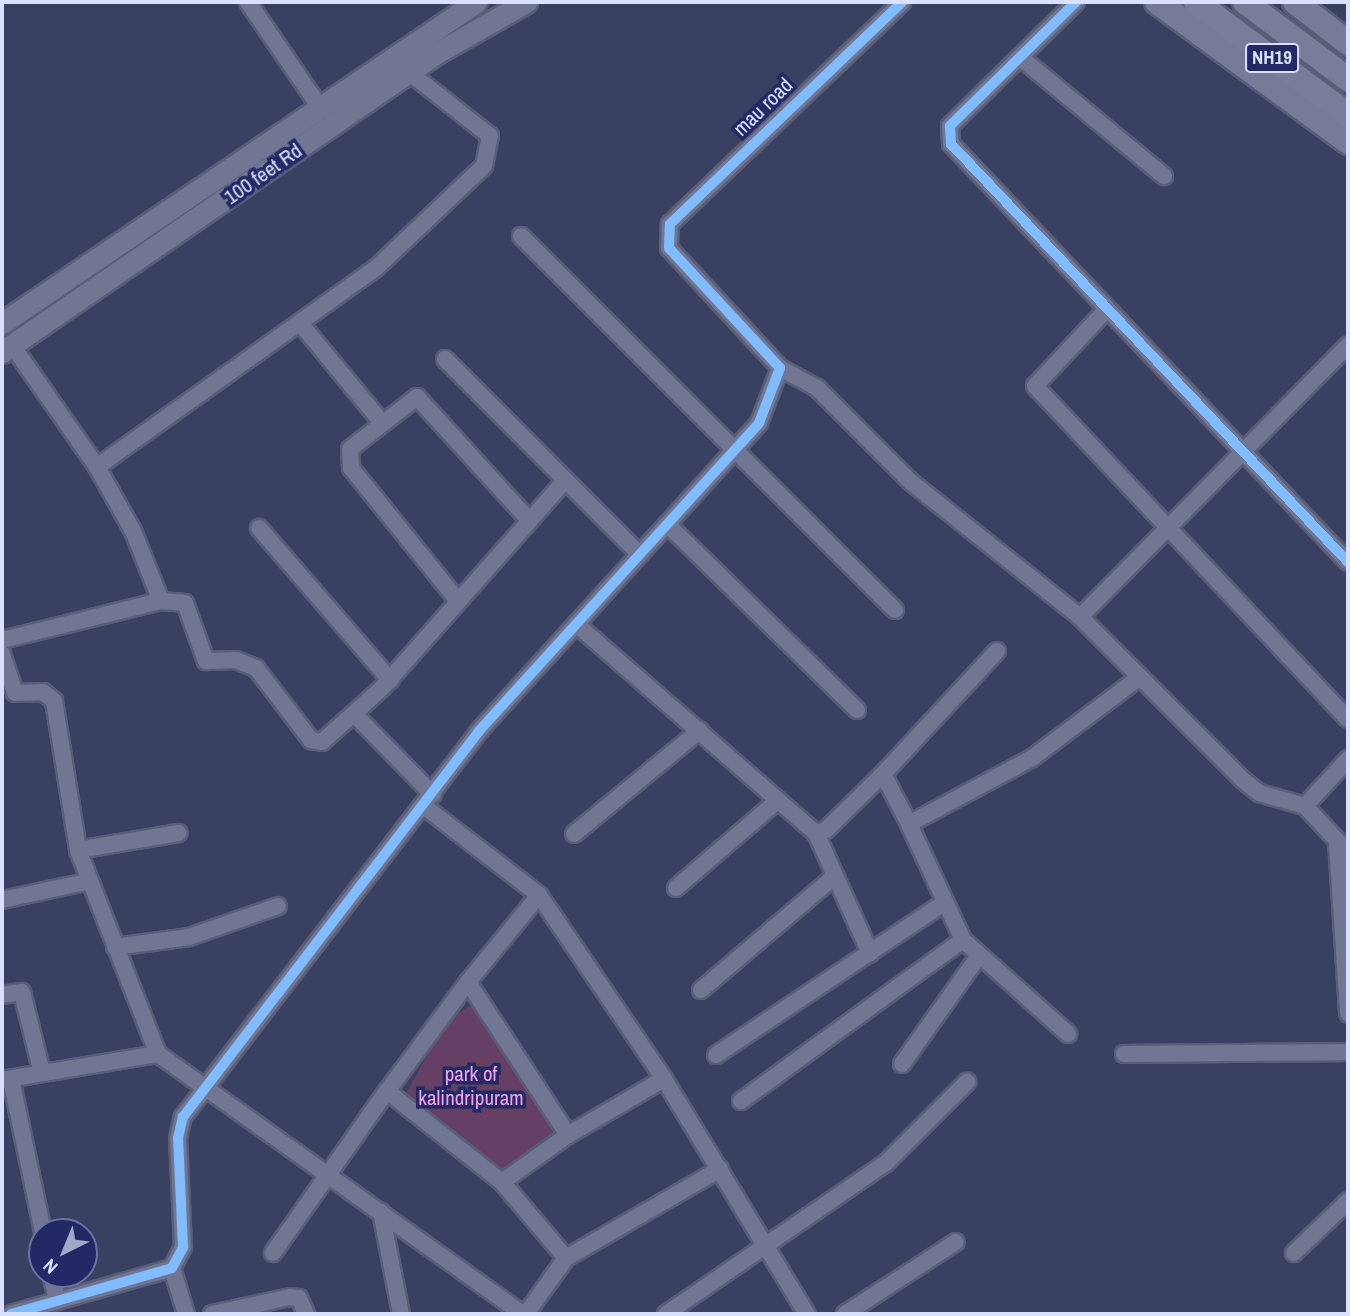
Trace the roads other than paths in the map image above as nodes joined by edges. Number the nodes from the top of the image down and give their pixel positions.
1 (248, 2) edge
2 (476, 2) edge
3 (526, 2) edge
4 (902, 2) edge
5 (1076, 2) edge
6 (1157, 2) edge
7 (1196, 2) edge
8 (1244, 2) edge
9 (1295, 2) edge
10 (1348, 43) edge
11 (1020, 57) junction
12 (409, 72) junction
13 (1348, 79) edge
14 (319, 106) junction
15 (1348, 115) edge
16 (1348, 142) edge
17 (1164, 176) dead end
18 (521, 236) dead end
19 (1107, 309) junction
20 (2, 323) edge
21 (300, 323) junction
22 (1348, 345) edge
23 (7, 349) edge
24 (445, 359) dead end
25 (780, 368) junction
26 (382, 423) junction
27 (736, 451) junction
28 (1244, 452) junction
29 (97, 467) junction
30 (562, 483) junction
31 (529, 520) junction
32 (667, 524) junction
33 (1169, 526) junction
34 (259, 528) dead end
35 (639, 554) junction
36 (1348, 562) edge
37 (161, 601) junction
38 (457, 601) junction
39 (895, 610) dead end
40 (1080, 617) junction
41 (576, 624) junction
42 (2, 640) edge
43 (997, 651) dead end
44 (2, 654) edge
45 (4, 673) edge
46 (1140, 677) junction
47 (390, 680) junction
48 (857, 710) dead end
49 (356, 716) junction
50 (1348, 719) edge
51 (700, 730) junction
52 (1348, 759) edge
53 (883, 774) junction
54 (429, 801) junction
55 (776, 802) junction
56 (1305, 806) junction
57 (909, 824) junction
58 (816, 832) junction
59 (179, 833) dead end
60 (574, 834) dead end
61 (1343, 847) edge
62 (78, 850) junction
63 (835, 876) junction
64 (90, 881) junction
65 (676, 888) dead end
66 (540, 895) junction
67 (2, 900) edge
68 (944, 903) junction
69 (278, 906) dead end
70 (963, 940) junction
71 (115, 947) junction
72 (870, 953) junction
73 (978, 957) junction
74 (468, 982) junction
75 (701, 990) dead end
76 (2, 995) edge
77 (1348, 1014) edge
78 (1068, 1034) dead end
79 (1348, 1052) edge
80 (158, 1054) junction
81 (1124, 1054) dead end
82 (716, 1055) dead end
83 (902, 1064) dead end
84 (43, 1073) junction
85 (7, 1079) edge
86 (664, 1079) junction
87 (967, 1082) dead end
88 (206, 1087) junction
89 (387, 1091) junction
90 (741, 1101) dead end
91 (568, 1135) junction
92 (720, 1169) junction
93 (332, 1173) junction
94 (502, 1182) junction
95 (1348, 1200) edge
96 (381, 1212) junction
97 (40, 1218) edge
98 (956, 1242) dead end
99 (768, 1246) junction
100 (273, 1253) dead end
101 (1294, 1253) dead end
102 (566, 1258) junction
103 (172, 1268) junction
104 (64, 1304) edge
105 (11, 1314) edge
106 (186, 1314) edge
107 (212, 1314) edge
108 (306, 1314) edge
109 (401, 1314) edge
110 (524, 1314) edge
111 (666, 1314) edge
112 (807, 1314) edge
113 (845, 1314) edge

1 - 14 street
2 - 14 main road
3 - 12 main road, 100 feet Rd
4 - 25 street, mau road
5 - 11 street
6 - 16 main road
7 - 15 highway, NH19
8 - 13 highway, NH19
9 - 10 main road
11 - 17 street
11 - 19 street
12 - 21 street
12 - 23 main road, 100 feet Rd
14 - 20 main road
18 - 27 street
19 - 28 street
19 - 33 street
21 - 26 street
21 - 29 street
22 - 28 street
23 - 29 street
24 - 30 street
25 - 27 street
25 - 40 street
26 - 31 street
26 - 38 street
27 - 32 street
27 - 39 street
28 - 33 street
28 - 36 street
29 - 37 street
30 - 31 street
30 - 35 street
31 - 38 street
32 - 35 street
32 - 48 street
33 - 40 street
33 - 50 street
34 - 47 street
35 - 41 street
37 - 42 street
37 - 49 street
38 - 47 street
40 - 46 street
41 - 51 street
41 - 54 street
43 - 53 street
44 - 45 street
45 - 62 street
46 - 56 street
46 - 57 street
47 - 49 street
49 - 54 street
51 - 55 street
51 - 60 street
52 - 56 street
53 - 57 street
53 - 58 street
54 - 66 street
54 - 88 street
55 - 58 street
55 - 65 street
56 - 61 street
57 - 68 street
58 - 63 street
59 - 62 street
61 - 77 street
62 - 64 street
63 - 72 street
63 - 75 street
64 - 67 street
64 - 71 street
66 - 74 street
66 - 86 street
68 - 70 street
68 - 72 street
69 - 71 street
70 - 73 street
70 - 90 street
71 - 80 street
72 - 82 street
73 - 78 street
73 - 83 street
74 - 89 street
74 - 91 street
76 - 84 street
79 - 81 street
80 - 84 street
80 - 88 street
84 - 85 street
85 - 97 street
86 - 91 street
86 - 92 street
87 - 99 street
88 - 93 street
88 - 103 street
89 - 93 street
89 - 94 street
91 - 94 street
92 - 99 street
92 - 102 street
93 - 96 street
93 - 100 street
94 - 102 street
95 - 101 street
96 - 109 street
96 - 110 street
98 - 113 street
99 - 111 street
99 - 112 street
102 - 110 street
103 - 104 street
103 - 106 street
104 - 105 street
107 - 108 street

